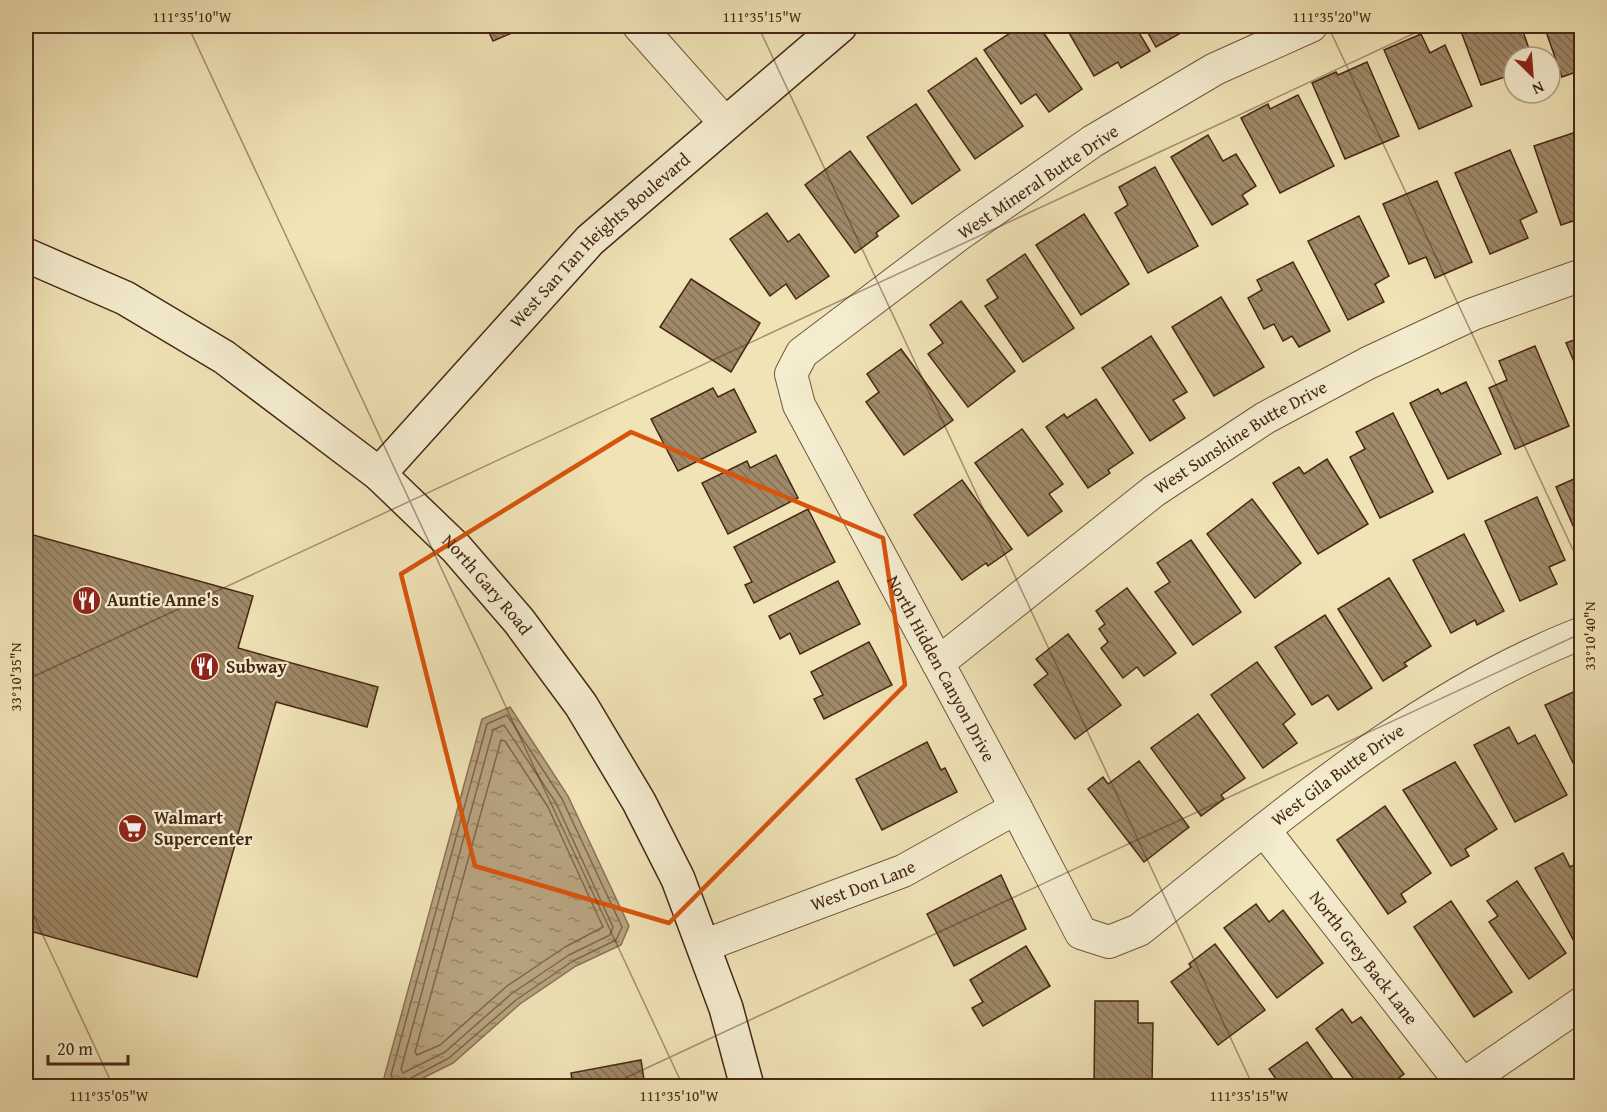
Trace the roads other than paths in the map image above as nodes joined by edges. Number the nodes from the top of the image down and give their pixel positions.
1 (639, 26) edge
2 (840, 26) edge
3 (1311, 26) edge
4 (726, 124) junction
5 (26, 255) edge
6 (1581, 275) edge
7 (791, 374) joint
8 (379, 474) junction
9 (1581, 633) edge
10 (938, 663) junction
11 (1016, 808) junction
12 (1264, 831) junction
13 (1109, 942) joint
14 (703, 946) junction
15 (1581, 1003) edge
16 (1462, 1085) edge
17 (747, 1086) edge

1 - 4 street
2 - 4 street, West San Tan Heights Boulevard
3 - 7 street, West Mineral Butte Drive
4 - 8 street, West San Tan Heights Boulevard
5 - 8 street, North Gary Road
6 - 10 street, West Sunshine Butte Drive
7 - 10 street, North Hidden Canyon Drive
8 - 14 street, North Gary Road
9 - 12 street, West Gila Butte Drive
10 - 11 street, North Hidden Canyon Drive
11 - 13 street, North Hidden Canyon Drive
11 - 14 street, West Don Lane
12 - 13 street, West Gila Butte Drive
12 - 16 street, North Grey Back Lane
14 - 17 street, North Gary Road
15 - 16 street

